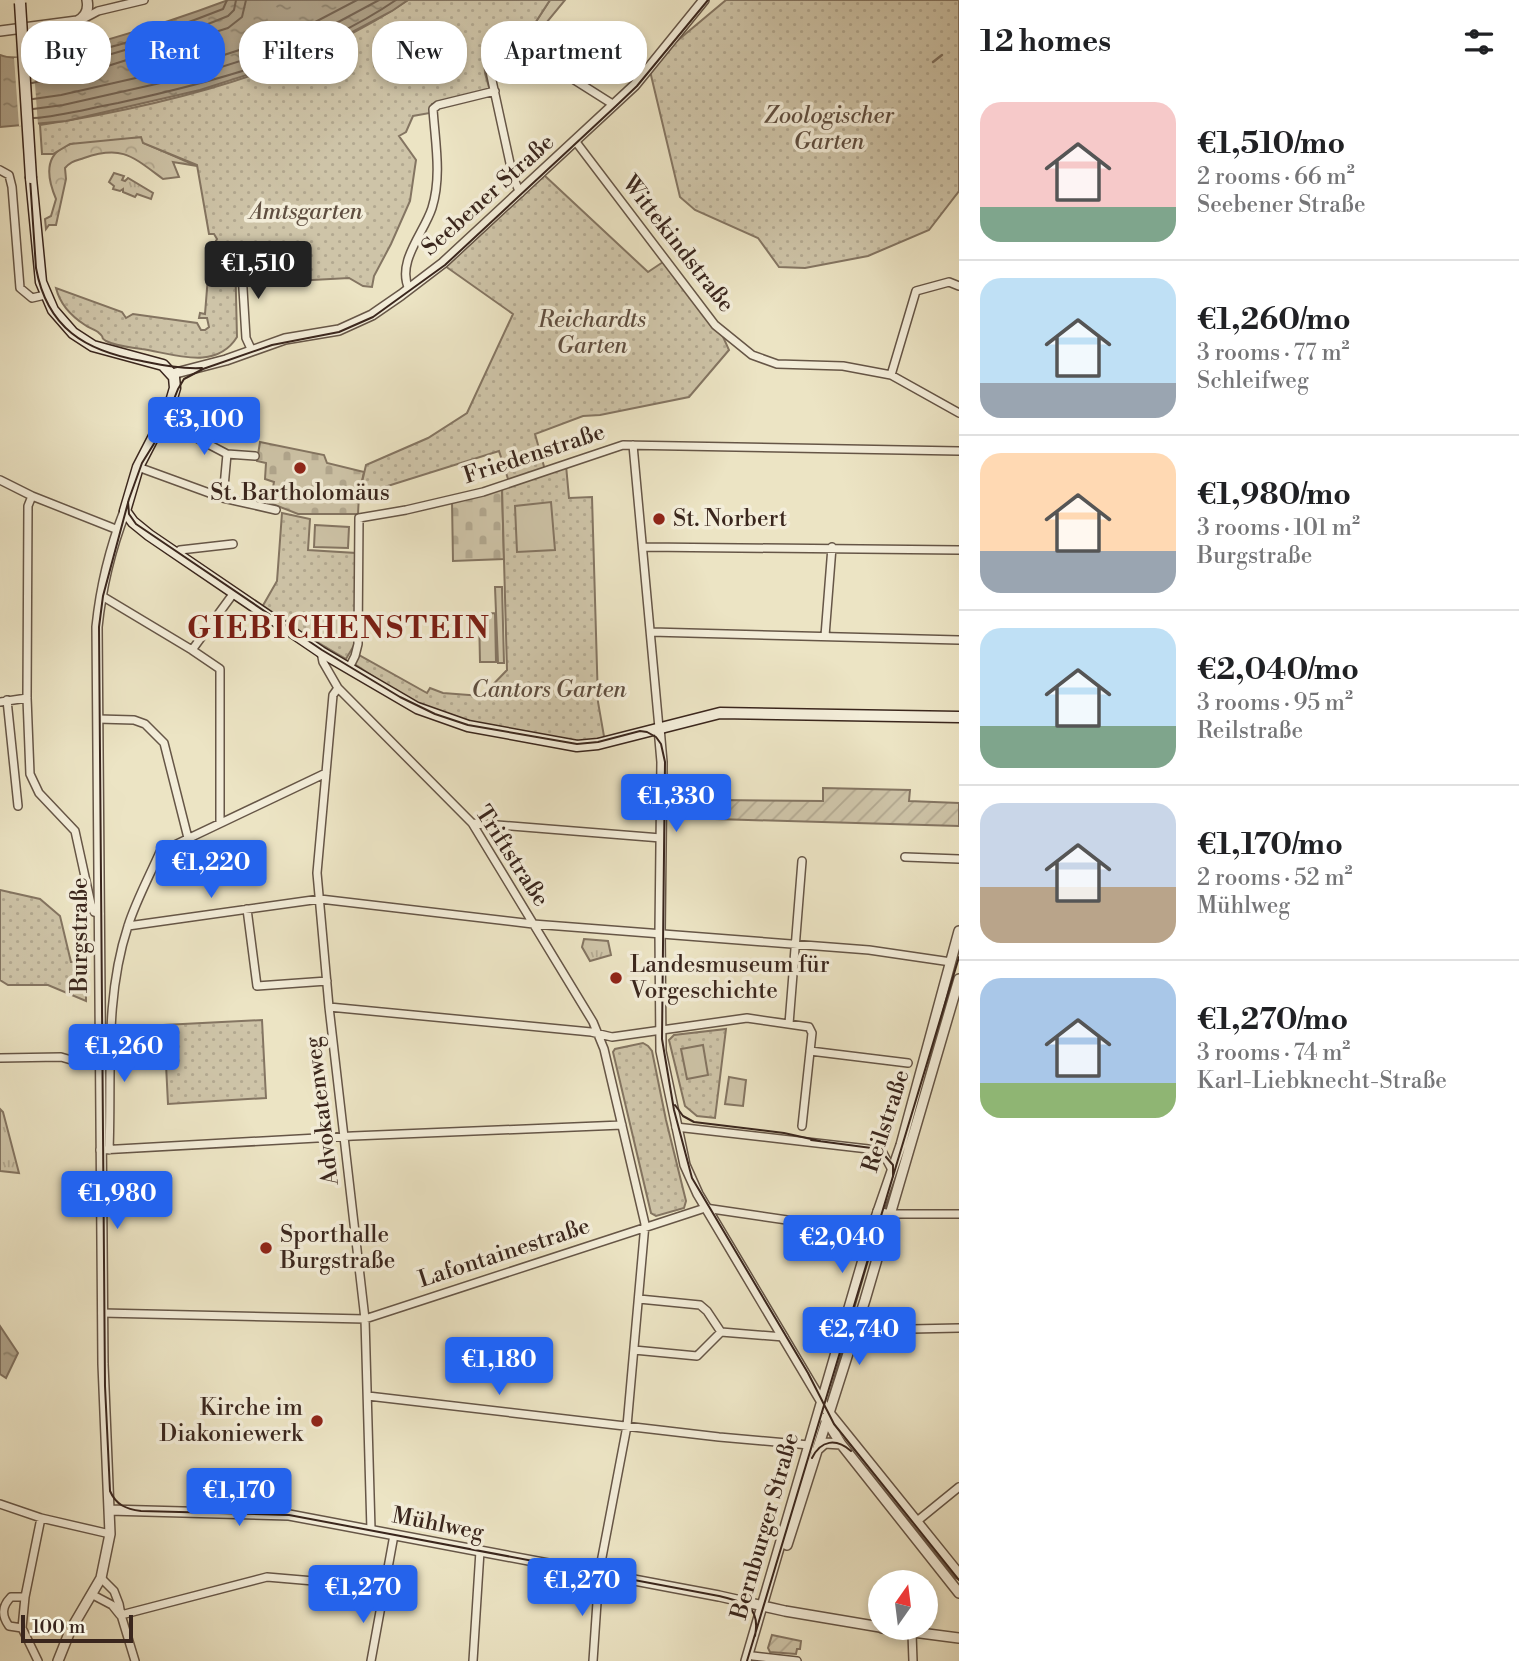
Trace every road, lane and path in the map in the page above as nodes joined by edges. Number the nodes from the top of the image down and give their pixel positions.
1 (87, 0) edge
2 (144, 0) edge
3 (704, 0) edge
4 (20, 1) edge
5 (82, 19) junction
6 (0, 31) edge
7 (495, 91) junction
8 (614, 105) junction
9 (576, 142) junction
10 (0, 170) edge
11 (520, 193) junction
12 (210, 251) dead end
13 (959, 286) edge
14 (409, 289) junction
15 (45, 295) junction
16 (251, 351) junction
17 (172, 374) junction
18 (891, 375) junction
19 (959, 413) edge
20 (170, 424) dead end
21 (634, 445) junction
22 (959, 451) edge
23 (228, 454) junction
24 (255, 456) dead end
25 (138, 467) junction
26 (0, 480) edge
27 (32, 496) junction
28 (223, 498) junction
29 (276, 510) dead end
30 (124, 511) junction
31 (118, 530) junction
32 (233, 544) dead end
33 (644, 547) junction
34 (832, 547) junction
35 (959, 550) edge
36 (176, 553) junction
37 (233, 594) junction
38 (102, 596) junction
39 (651, 632) junction
40 (825, 636) junction
41 (959, 640) edge
42 (192, 650) junction
43 (321, 652) junction
44 (349, 668) junction
45 (338, 688) junction
46 (27, 698) junction
47 (3, 701) edge
48 (959, 715) edge
49 (98, 719) junction
50 (659, 728) junction
51 (326, 773) junction
52 (18, 806) dead end
53 (472, 822) junction
54 (220, 823) junction
55 (188, 838) junction
56 (661, 838) junction
57 (905, 857) dead end
58 (959, 859) edge
59 (802, 861) dead end
60 (320, 900) junction
61 (247, 909) junction
62 (100, 914) junction
63 (533, 924) junction
64 (128, 926) junction
65 (959, 931) edge
66 (660, 932) junction
67 (795, 944) junction
68 (951, 962) junction
69 (959, 979) edge
70 (327, 981) junction
71 (329, 1007) junction
72 (789, 1024) junction
73 (660, 1029) junction
74 (599, 1034) junction
75 (810, 1051) junction
76 (0, 1058) edge
77 (908, 1063) dead end
78 (99, 1065) junction
79 (622, 1125) junction
80 (802, 1126) dead end
81 (676, 1127) junction
82 (345, 1136) junction
83 (105, 1150) junction
84 (891, 1168) junction
85 (705, 1208) junction
86 (877, 1211) junction
87 (890, 1214) junction
88 (959, 1214) edge
89 (645, 1228) junction
90 (872, 1229) junction
91 (639, 1299) junction
92 (102, 1313) junction
93 (365, 1319) junction
94 (959, 1328) edge
95 (864, 1330) dead end
96 (721, 1332) junction
97 (784, 1337) junction
98 (634, 1350) junction
99 (368, 1396) junction
100 (821, 1402) junction
101 (827, 1415) junction
102 (628, 1426) junction
103 (841, 1444) junction
104 (812, 1448) junction
105 (959, 1487) edge
106 (0, 1504) edge
107 (109, 1510) junction
108 (41, 1518) junction
109 (916, 1522) junction
110 (371, 1530) junction
111 (110, 1534) junction
112 (394, 1535) junction
113 (480, 1552) junction
114 (598, 1573) junction
115 (959, 1574) edge
116 (100, 1578) junction
117 (384, 1587) junction
118 (959, 1593) edge
119 (93, 1595) junction
120 (25, 1597) junction
121 (766, 1606) junction
122 (121, 1615) junction
123 (868, 1625) edge
124 (22, 1628) junction
125 (938, 1636) edge
126 (959, 1639) edge
127 (912, 1640) edge
128 (751, 1659) edge
129 (38, 1661) edge
130 (58, 1661) edge
131 (135, 1661) edge
132 (371, 1661) edge
133 (473, 1661) edge
134 (593, 1661) edge
135 (797, 1661) edge
136 (913, 1661) edge

1 - 5 street
2 - 5 street
3 - 8 street, Seebener Straße
4 - 15 main road, bridge
5 - 6 street
7 - 8 street
7 - 11 street
7 - 14 street
8 - 9 street, Seebener Straße
9 - 11 street, Seebener Straße
9 - 18 street, Wittekindstraße
10 - 15 street
11 - 14 street, Seebener Straße
12 - 16 street
13 - 18 street
14 - 16 street, Seebener Straße
15 - 17 main road
16 - 17 street, Seebener Straße
17 - 25 main road, Burgstraße
18 - 19 street, Wittekindstraße
20 - 23 street
21 - 22 street, Friedenstraße
21 - 33 street
21 - 44 street, Friedenstraße
23 - 24 street
23 - 28 street
25 - 28 street
25 - 30 main road, Burgstraße
26 - 27 street
27 - 31 street
27 - 46 street
28 - 29 street
30 - 31 street, Burgstraße
30 - 36 main road
31 - 38 street, Burgstraße
32 - 36 street
33 - 34 street
33 - 39 street
34 - 35 street
34 - 40 street
36 - 37 main road
37 - 42 street
37 - 43 main road
38 - 42 street
38 - 49 street, Burgstraße
39 - 40 street
39 - 50 street
40 - 41 street
42 - 54 street
43 - 44 main road
43 - 45 street, Triftstraße
44 - 50 main road
45 - 51 street, Advokatenweg
45 - 53 street, Triftstraße
46 - 47 street
46 - 62 street
47 - 52 street
48 - 50 main road
49 - 55 street
49 - 62 street, Burgstraße
50 - 56 street
51 - 54 street
51 - 60 street, Advokatenweg
53 - 56 street
53 - 63 street, Triftstraße
54 - 55 street
55 - 64 street
56 - 66 street
57 - 58 street
59 - 67 street
60 - 61 street
60 - 63 street
60 - 70 street, Advokatenweg
61 - 64 street
61 - 70 street
62 - 78 street, Burgstraße
63 - 66 street
63 - 74 street, Triftstraße
64 - 83 street
65 - 68 street, Reilstraße
66 - 67 street
66 - 73 street
67 - 68 street
67 - 72 street
68 - 84 street, Reilstraße
69 - 87 street, Reilstraße
70 - 71 street, Advokatenweg
71 - 74 street
71 - 82 street, Advokatenweg
72 - 73 street
72 - 75 street
73 - 74 street
73 - 81 street
74 - 79 street, Triftstraße
75 - 77 street
75 - 80 street
76 - 78 street
78 - 83 street, Burgstraße
79 - 82 street
79 - 89 street, Triftstraße
81 - 84 street
81 - 85 street
82 - 83 street
82 - 93 street, Advokatenweg
83 - 92 street, Burgstraße
84 - 86 street, Reilstraße
85 - 89 street, Lafontainestraße
85 - 90 street
85 - 97 street
86 - 87 street
86 - 90 street, Reilstraße
87 - 88 street
87 - 101 street, Reilstraße
89 - 91 street, Triftstraße
89 - 93 street, Lafontainestraße
90 - 100 street, Reilstraße
91 - 96 street
91 - 98 street, Triftstraße
92 - 93 street, Lafontainestraße
92 - 107 street, Burgstraße
93 - 99 street, Advokatenweg
94 - 95 street
96 - 97 street
96 - 98 street
97 - 100 street
98 - 102 street, Triftstraße
99 - 102 street
99 - 110 street, Advokatenweg
100 - 101 street
100 - 104 street, Bernburger Straße
101 - 103 street
101 - 104 street, Bernburger Straße
101 - 109 street
102 - 104 street
102 - 114 street, Triftstraße
103 - 104 street
103 - 118 street
104 - 121 street, Bernburger Straße
105 - 109 street
106 - 108 street
107 - 110 street, Mühlweg
107 - 111 street, Burgstraße
108 - 111 street
108 - 120 street
109 - 115 street
110 - 112 street, Mühlweg
111 - 116 street, Burgstraße
112 - 113 street, Mühlweg
112 - 117 street
113 - 114 street, Mühlweg
113 - 133 street
114 - 121 street, Mühlweg
114 - 134 street, Triftstraße
116 - 119 street, Burgstraße
116 - 122 street
117 - 122 street
117 - 132 street
119 - 122 street
119 - 130 street, Burgstraße
120 - 124 street
120 - 124 street
121 - 123 street, Mühlweg
121 - 128 street, Bernburger Straße
122 - 131 street
124 - 129 street
125 - 126 street, Mühlweg
127 - 136 street
128 - 135 street

